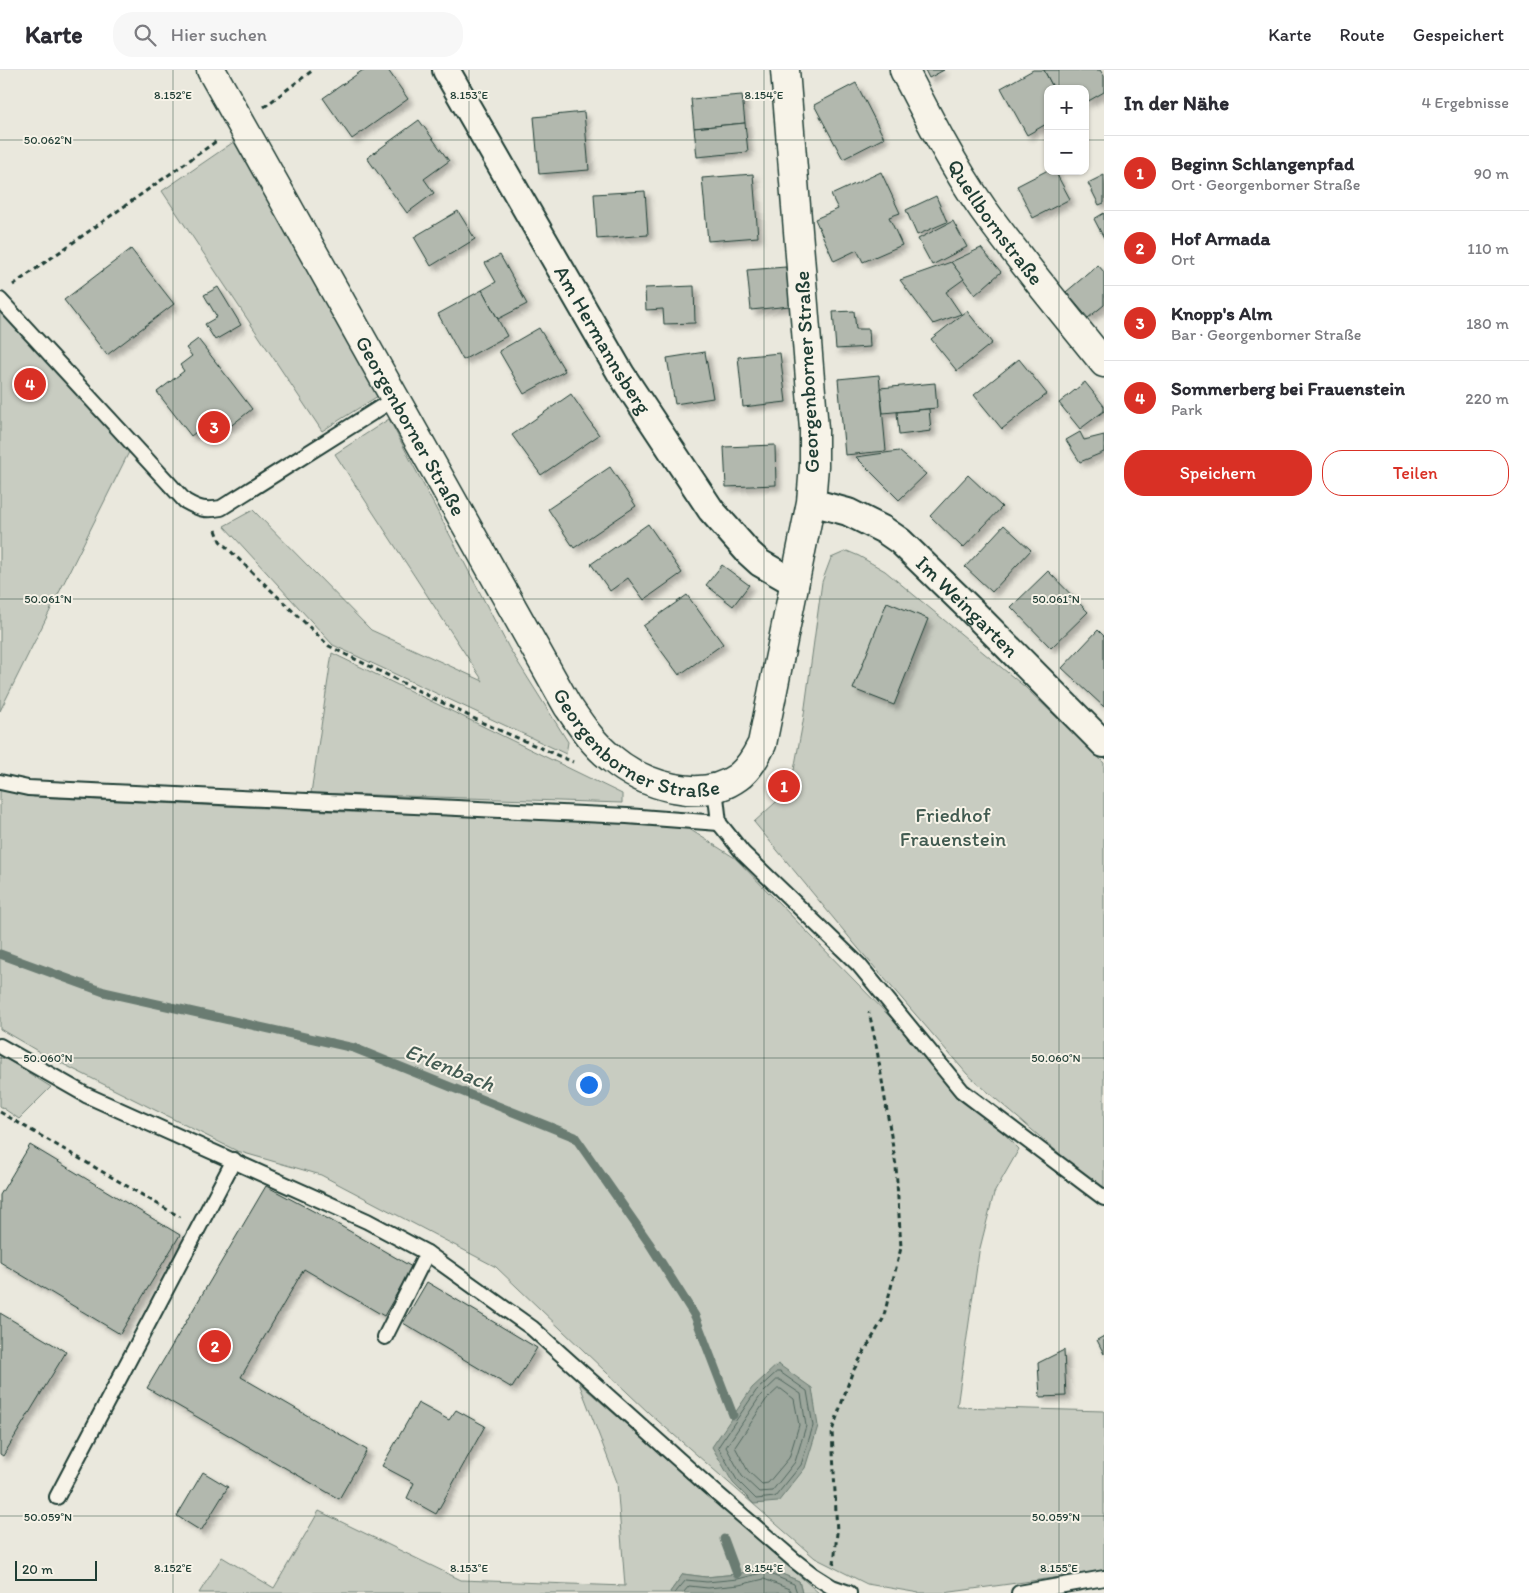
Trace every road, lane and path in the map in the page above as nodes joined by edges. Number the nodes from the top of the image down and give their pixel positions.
1 (211, 70) edge
2 (313, 70) edge
3 (446, 70) edge
4 (785, 70) edge
5 (904, 70) edge
6 (242, 123) junction
7 (8, 288) dead end
8 (0, 300) edge
9 (1104, 363) edge
10 (394, 399) junction
11 (811, 502) junction
12 (209, 510) junction
13 (795, 583) junction
14 (1104, 744) edge
15 (578, 765) dead end
16 (0, 782) edge
17 (715, 788) junction
18 (719, 823) junction
19 (868, 1006) dead end
20 (0, 1046) edge
21 (0, 1112) edge
22 (234, 1160) junction
23 (1104, 1198) edge
24 (198, 1227) junction
25 (427, 1253) junction
26 (385, 1337) dead end
27 (57, 1497) dead end
28 (1104, 1578) edge
29 (832, 1587) junction
30 (849, 1593) edge
31 (1019, 1593) edge

1 - 6 main road, Georgenborner Straße
2 - 6 path
3 - 13 street, Am Hermannsberg
4 - 11 main road, Georgenborner Straße
5 - 9 main road, Quellbornstraße
6 - 7 path
6 - 10 main road, Georgenborner Straße
8 - 12 lane
10 - 12 lane
10 - 17 main road, Georgenborner Straße
11 - 13 main road, Georgenborner Straße
11 - 14 street, Im Weingarten
12 - 15 path
13 - 17 main road, Georgenborner Straße
16 - 18 lane
17 - 18 lane
18 - 23 lane
19 - 29 path
20 - 22 lane
21 - 24 path
22 - 24 lane
22 - 25 lane
24 - 27 lane
25 - 26 lane
25 - 29 lane
28 - 31 lane
29 - 30 lane

